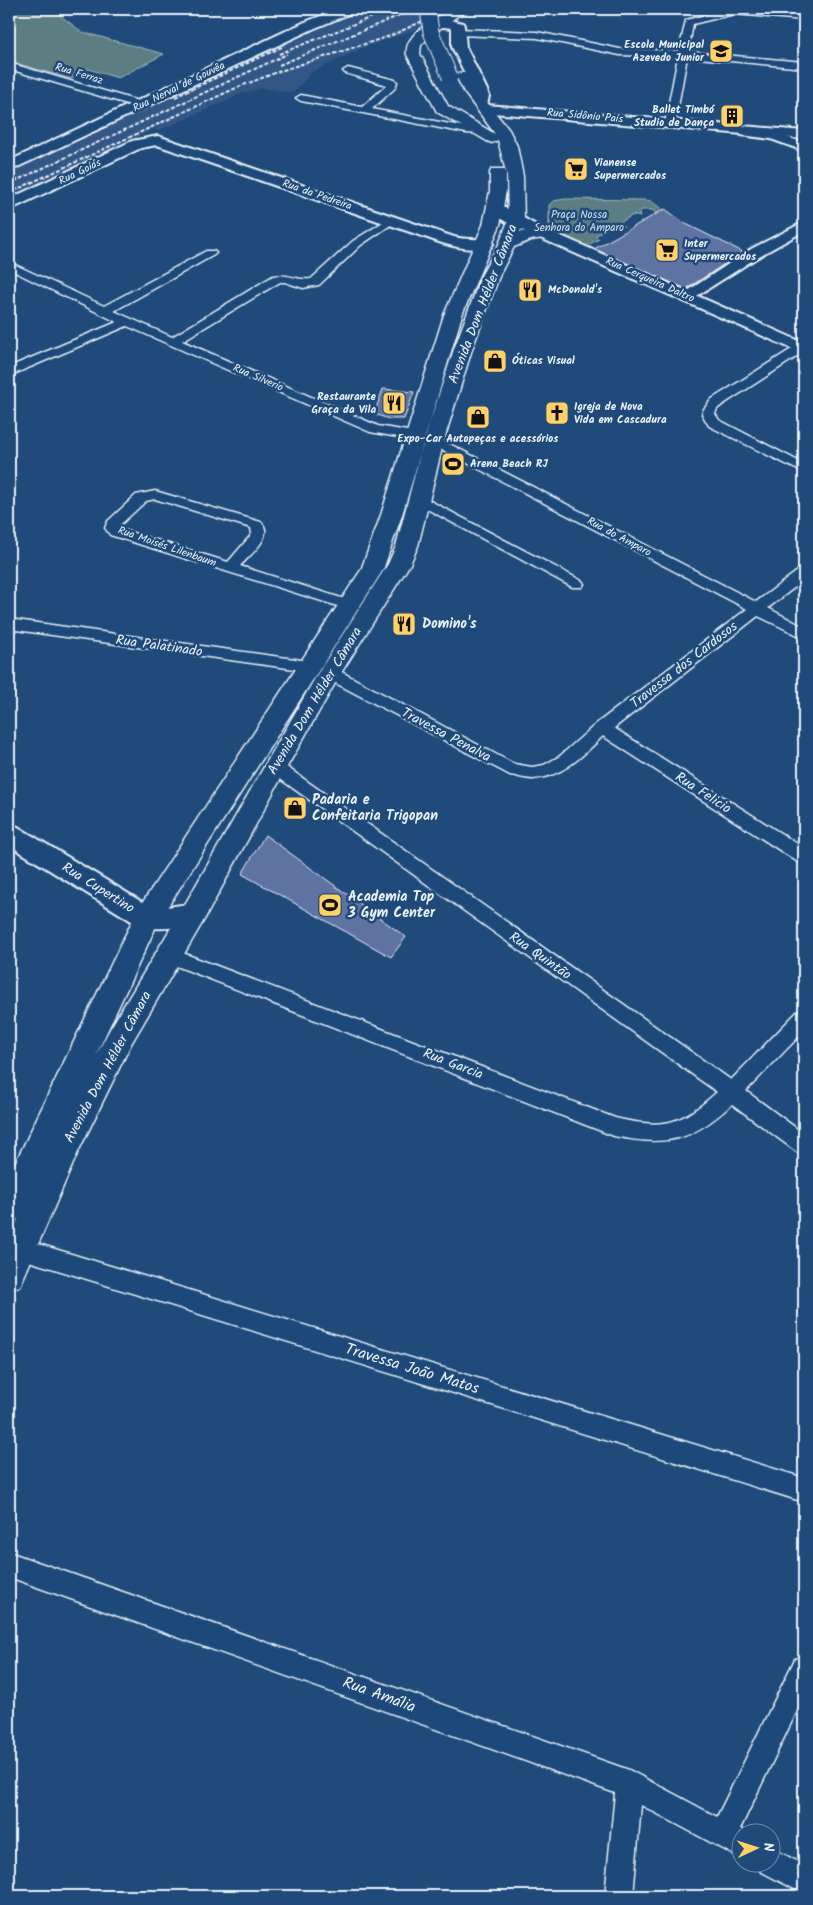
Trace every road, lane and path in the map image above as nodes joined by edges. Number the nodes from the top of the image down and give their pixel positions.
1 (350, 9) edge
2 (428, 9) edge
3 (460, 9) edge
4 (704, 9) edge
5 (741, 10) edge
6 (774, 12) edge
7 (439, 16) edge
8 (804, 17) edge
9 (458, 32) junction
10 (684, 54) junction
11 (804, 65) edge
12 (9, 66) edge
13 (348, 71) dead end
14 (457, 77) junction
15 (300, 98) dead end
16 (141, 105) junction
17 (483, 107) junction
18 (364, 110) junction
19 (445, 112) junction
20 (431, 123) junction
21 (670, 123) junction
22 (733, 129) junction
23 (804, 134) edge
24 (487, 135) junction
25 (152, 140) joint
26 (804, 147) edge
27 (9, 167) edge
28 (9, 205) edge
29 (497, 208) junction
30 (390, 220) junction
31 (516, 221) junction
32 (803, 228) edge
33 (542, 233) junction
34 (484, 244) junction
35 (507, 244) junction
36 (210, 253) dead end
37 (11, 268) edge
38 (687, 296) junction
39 (103, 312) junction
40 (127, 322) junction
41 (172, 342) junction
42 (803, 349) edge
43 (9, 372) edge
44 (424, 438) junction
45 (804, 469) edge
46 (419, 499) junction
47 (230, 569) junction
48 (804, 573) edge
49 (577, 584) dead end
50 (349, 605) junction
51 (757, 609) junction
52 (9, 624) edge
53 (804, 633) edge
54 (320, 670) junction
55 (602, 728) junction
56 (566, 760) joint
57 (275, 767) junction
58 (9, 833) edge
59 (804, 857) edge
60 (194, 914) junction
61 (147, 918) junction
62 (168, 955) junction
63 (804, 1018) edge
64 (732, 1092) junction
65 (804, 1146) edge
66 (9, 1208) edge
67 (19, 1248) junction
68 (9, 1275) edge
69 (804, 1490) edge
70 (9, 1564) edge
71 (804, 1668) edge
72 (629, 1784) junction
73 (739, 1822) edge
74 (730, 1838) edge
75 (780, 1867) edge
76 (804, 1880) edge
77 (619, 1896) edge

1 - 16 main road, Rua Nerval de Gouvêa
2 - 14 main road, bridge
3 - 7 main road
4 - 5 street
5 - 6 street
5 - 10 street
6 - 8 street
7 - 9 main road
7 - 14 main road
7 - 19 main road
9 - 10 street
9 - 17 main road, Avenida Dom Hélder Câmara
10 - 11 street
10 - 21 street
12 - 16 street, Rua Ferraz
13 - 18 street
14 - 17 main road, Avenida Dom Hélder Câmara
14 - 24 main road, Avenida Dom Hélder Câmara
15 - 18 street
16 - 27 main road, Rua Nerval de Gouvêa
17 - 21 main road, Rua Sidônio Pais
17 - 31 main road, Avenida Dom Hélder Câmara
18 - 20 street
19 - 20 street
19 - 24 main road
20 - 24 street
21 - 22 main road, Rua Sidônio Pais
22 - 23 main road, Rua Sidônio Pais
22 - 26 street
24 - 29 main road, Avenida Dom Hélder Câmara
25 - 28 main road, Rua Goiás
25 - 30 main road, Rua da Pedreira
29 - 31 main road, Rua Cerqueira Daltro
29 - 34 main road, Avenida Dom Hélder Câmara
30 - 34 main road, Rua da Pedreira
30 - 41 street
31 - 33 main road, Rua Cerqueira Daltro
31 - 35 main road, Avenida Dom Hélder Câmara
32 - 38 street
33 - 35 main road
33 - 38 main road, Rua Cerqueira Daltro
34 - 44 main road, Avenida Dom Hélder Câmara
35 - 44 main road, Avenida Dom Hélder Câmara
36 - 39 street
37 - 39 street, Rua Silverio
38 - 42 main road, Rua Cerqueira Daltro
39 - 40 street, Rua Silverio
40 - 41 street, Rua Silverio
40 - 43 street
41 - 44 street, Rua Silverio
42 - 45 street
44 - 46 main road, Avenida Dom Hélder Câmara
44 - 50 main road, Avenida Dom Hélder Câmara
44 - 51 street, Rua do Amparo
46 - 49 street
46 - 54 main road, Avenida Dom Hélder Câmara
47 - 47 street, Rua Moisés Lilenbaum
47 - 50 street, Rua Moisés Lilenbaum
48 - 51 street, Travessa dos Cardosos
50 - 54 main road, Avenida Dom Hélder Câmara
51 - 53 street, Rua do Amparo
51 - 55 street, Travessa dos Cardosos
52 - 54 street, Rua Palatinado
54 - 56 street, Travessa Penalva
54 - 57 main road, Avenida Dom Hélder Câmara
54 - 61 main road, Avenida Dom Hélder Câmara
55 - 56 street, Travessa dos Cardosos
55 - 59 street, Rua Felicio
57 - 60 main road, Avenida Dom Hélder Câmara
57 - 64 street, Rua Quintão
58 - 61 main road, Rua Cupertino
60 - 61 main road, Rua Cupertino
60 - 62 main road, Avenida Dom Hélder Câmara
61 - 66 main road, Avenida Dom Hélder Câmara
62 - 64 street, Rua Garcia
62 - 67 main road, Avenida Dom Hélder Câmara
63 - 64 street, Rua Garcia
64 - 65 street, Rua Quintão
67 - 68 main road, Avenida Dom Hélder Câmara
67 - 69 street, Travessa João Matos
70 - 72 street, Rua Amália
71 - 73 street
72 - 74 street, Rua Amália
72 - 77 street
75 - 76 street

